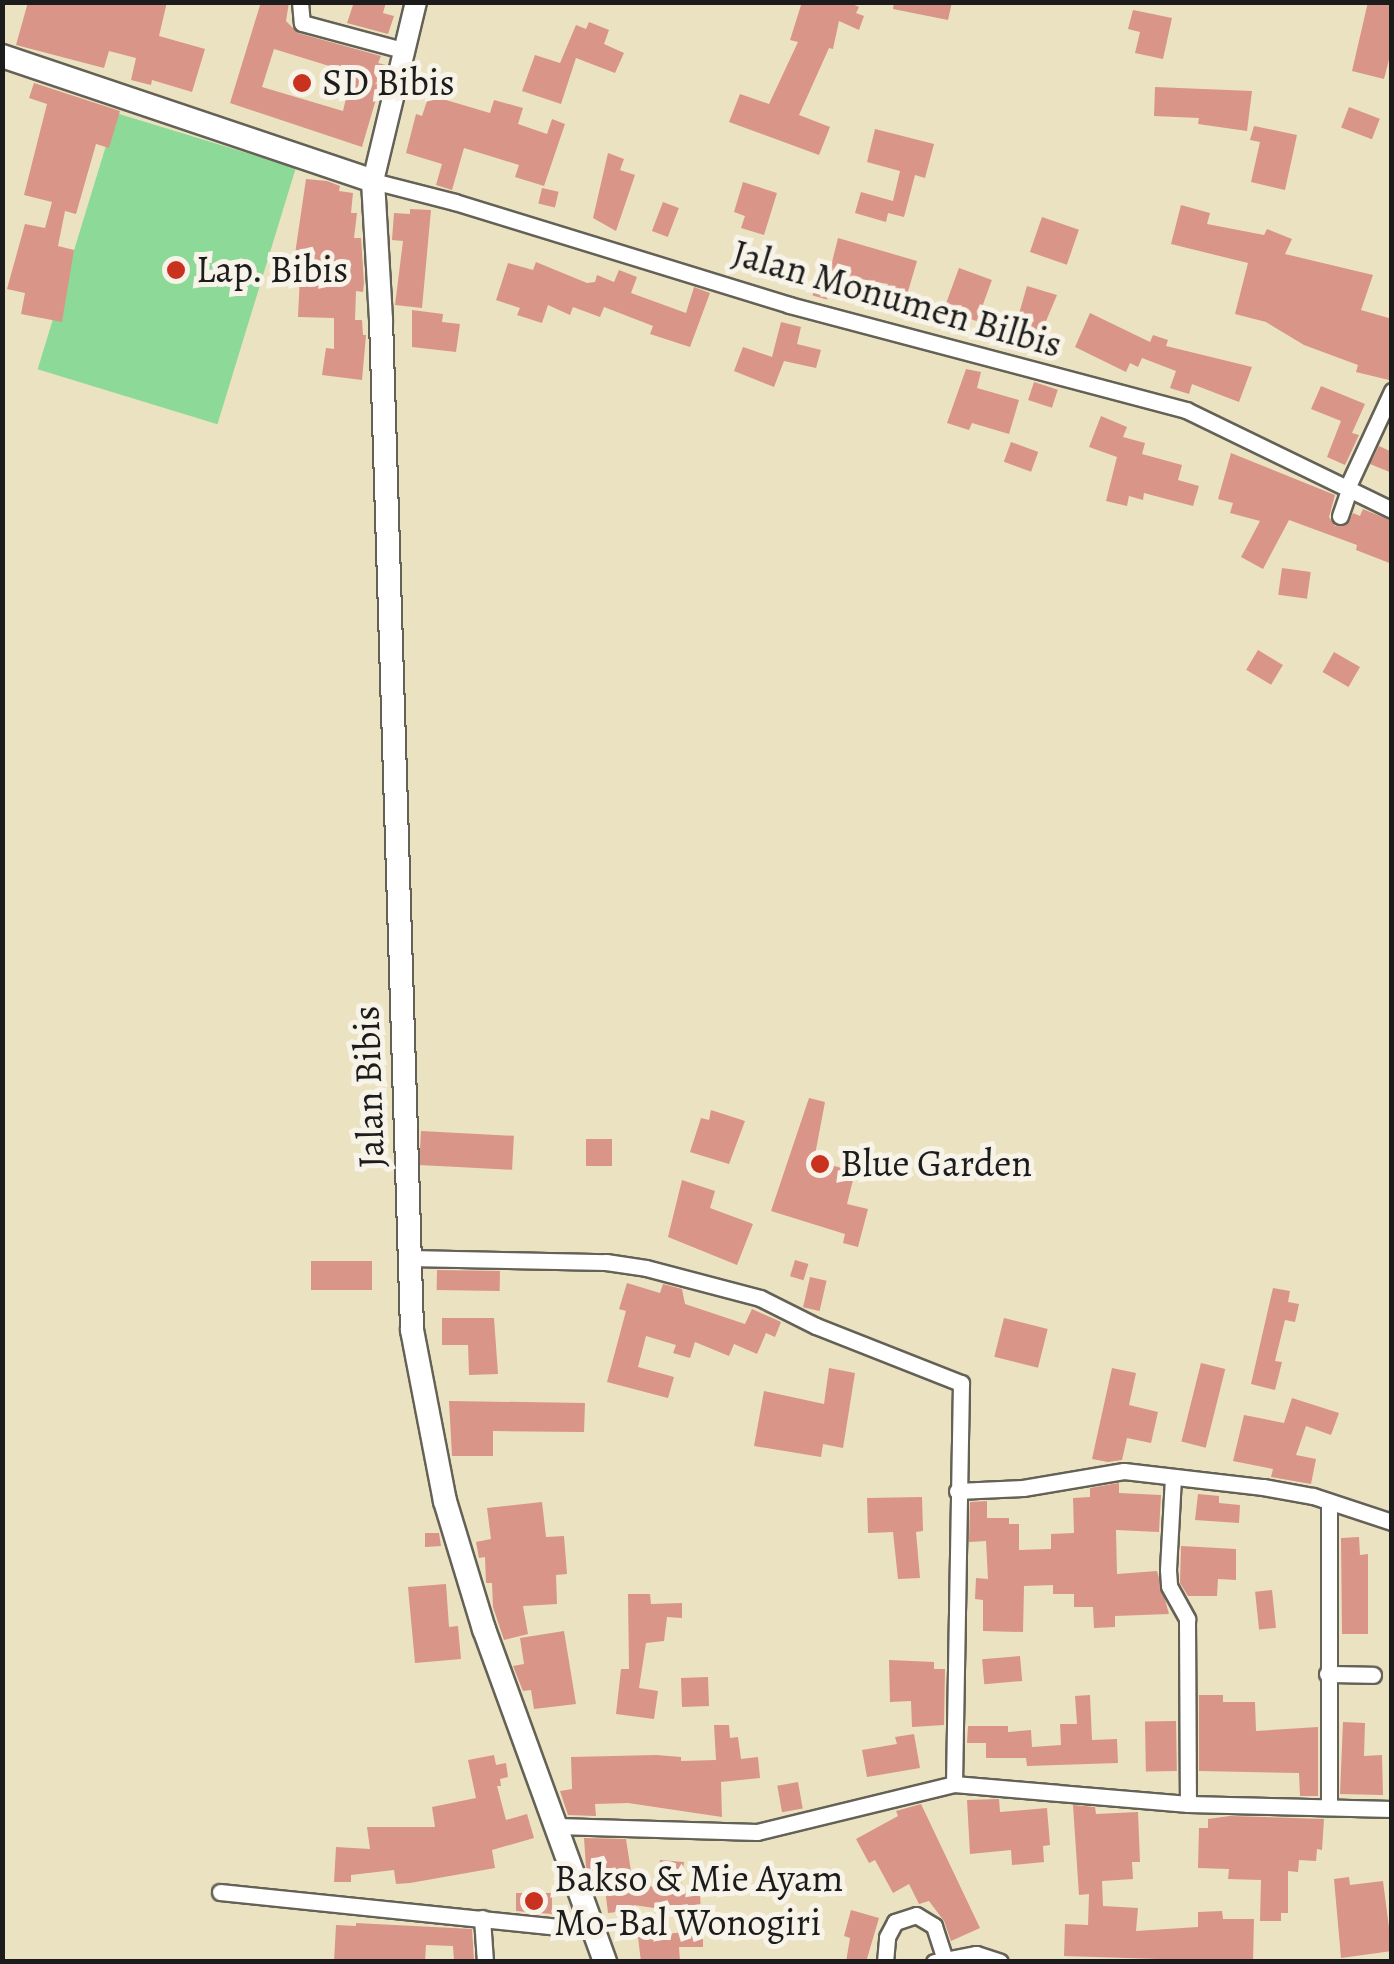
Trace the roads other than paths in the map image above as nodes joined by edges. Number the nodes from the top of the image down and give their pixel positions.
1 (300, 2) edge
2 (416, 2) edge
3 (402, 50) junction
4 (2, 56) edge
5 (373, 182) junction
6 (1392, 392) edge
7 (1279, 463) dead end
8 (1348, 491) junction
9 (1386, 512) edge
10 (1340, 516) dead end
11 (409, 1258) junction
12 (1173, 1477) junction
13 (956, 1491) junction
14 (1328, 1502) junction
15 (1392, 1522) edge
16 (1326, 1674) junction
17 (1373, 1676) dead end
18 (954, 1784) junction
19 (1188, 1804) junction
20 (1329, 1807) junction
21 (1392, 1809) edge
22 (557, 1826) junction
23 (220, 1892) dead end
24 (482, 1918) junction
25 (595, 1931) junction
26 (940, 1960) edge
27 (485, 1962) edge
28 (605, 1962) edge
29 (885, 1962) edge
30 (1000, 1962) edge

1 - 3 street
2 - 3 street
3 - 5 street
4 - 5 main road
5 - 8 street, Jalan Monumen Bilbis
5 - 11 main road, Jalan Bibis
6 - 8 street
7 - 8 street
8 - 9 street, Jalan Monumen Bilbis
8 - 10 street
11 - 13 street
11 - 22 main road, Jalan Bibis
12 - 13 street
12 - 14 street
12 - 19 street
13 - 18 street
14 - 15 street
14 - 16 street
16 - 17 street
16 - 20 street
18 - 19 street
18 - 22 street
19 - 20 street
20 - 21 street
22 - 25 main road, Jalan Bibis
23 - 24 street
24 - 25 street
24 - 27 street
25 - 28 main road, Jalan Bibis
26 - 29 street
26 - 30 street

